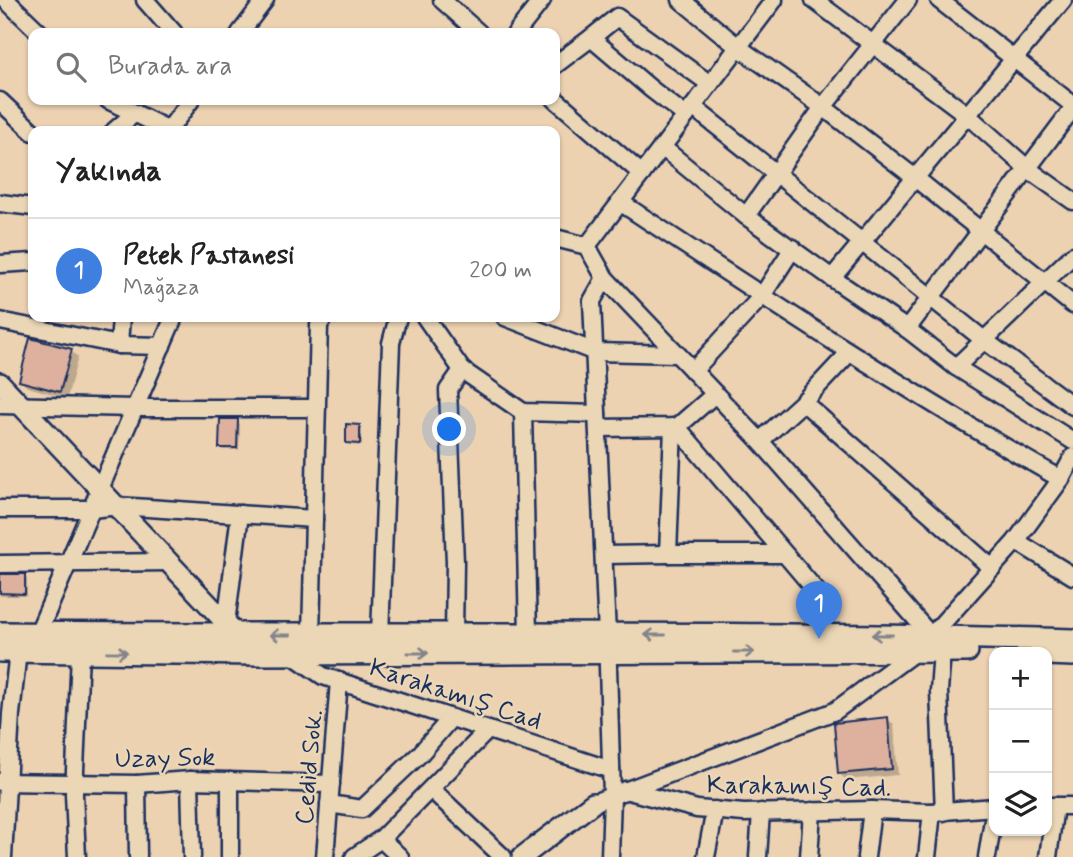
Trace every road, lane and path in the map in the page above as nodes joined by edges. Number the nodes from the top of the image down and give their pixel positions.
1 (6, 0) edge
2 (145, 0) edge
3 (265, 0) edge
4 (442, 0) edge
5 (542, 0) edge
6 (681, 0) edge
7 (774, 0) edge
8 (814, 0) edge
9 (908, 0) edge
10 (939, 0) edge
11 (1063, 0) edge
12 (35, 28) edge
13 (170, 28) edge
14 (244, 28) edge
15 (473, 28) edge
16 (520, 28) edge
17 (591, 38) junction
18 (874, 43) junction
19 (738, 47) junction
20 (1015, 57) junction
21 (560, 61) edge
22 (710, 85) junction
23 (0, 102) edge
24 (560, 103) edge
25 (119, 105) edge
26 (188, 105) edge
27 (1073, 106) edge
28 (823, 107) junction
29 (690, 111) junction
30 (135, 113) junction
31 (966, 114) junction
32 (120, 126) edge
33 (160, 126) edge
34 (173, 126) edge
35 (28, 127) edge
36 (662, 147) junction
37 (1028, 169) junction
38 (642, 174) junction
39 (775, 174) junction
40 (914, 177) junction
41 (1073, 201) edge
42 (621, 202) junction
43 (0, 204) edge
44 (28, 207) edge
45 (747, 216) junction
46 (981, 232) junction
47 (560, 239) edge
48 (861, 241) junction
49 (587, 246) junction
50 (793, 248) junction
51 (1073, 256) edge
52 (28, 262) edge
53 (0, 264) edge
54 (605, 278) junction
55 (832, 278) junction
56 (1045, 283) junction
57 (762, 296) junction
58 (931, 297) junction
59 (1073, 305) edge
60 (0, 321) edge
61 (121, 322) edge
62 (172, 322) edge
63 (316, 322) edge
64 (397, 322) edge
65 (428, 322) edge
66 (518, 322) edge
67 (907, 329) junction
68 (984, 340) junction
69 (119, 345) junction
70 (162, 346) junction
71 (595, 352) junction
72 (849, 353) junction
73 (677, 354) junction
74 (956, 367) junction
75 (462, 370) junction
76 (693, 371) junction
77 (0, 383) edge
78 (715, 394) junction
79 (803, 402) junction
80 (0, 405) edge
81 (22, 405) junction
82 (1073, 406) edge
83 (135, 408) junction
84 (317, 408) junction
85 (523, 412) junction
86 (598, 421) junction
87 (675, 427) junction
88 (760, 441) junction
89 (1073, 441) edge
90 (1073, 457) edge
91 (1061, 479) junction
92 (101, 488) junction
93 (118, 506) junction
94 (0, 509) edge
95 (92, 509) junction
96 (240, 514) junction
97 (314, 519) junction
98 (1016, 541) junction
99 (668, 554) junction
100 (784, 554) junction
101 (604, 555) junction
102 (169, 562) junction
103 (0, 564) edge
104 (68, 564) junction
105 (992, 568) junction
106 (1073, 576) edge
107 (231, 629) junction
108 (0, 633) edge
109 (38, 633) junction
110 (311, 635) junction
111 (380, 635) junction
112 (454, 635) junction
113 (528, 635) junction
114 (824, 635) junction
115 (1073, 640) edge
116 (607, 644) junction
117 (937, 644) junction
118 (9, 651) edge
119 (916, 651) junction
120 (989, 651) edge
121 (80, 652) junction
122 (258, 654) junction
123 (290, 654) junction
124 (1052, 654) edge
125 (1073, 655) edge
126 (339, 681) junction
127 (451, 718) junction
128 (6, 722) edge
129 (488, 730) junction
130 (611, 770) junction
131 (190, 780) junction
132 (230, 781) junction
133 (4, 782) edge
134 (74, 783) junction
135 (136, 784) junction
136 (331, 784) junction
137 (431, 789) junction
138 (619, 793) junction
139 (593, 803) joint
140 (329, 804) junction
141 (1052, 806) edge
142 (1073, 806) edge
143 (989, 807) edge
144 (715, 810) junction
145 (872, 810) junction
146 (812, 811) junction
147 (761, 812) junction
148 (938, 812) junction
149 (990, 836) edge
150 (1049, 836) edge
151 (381, 839) junction
152 (2, 850) edge
153 (77, 857) edge
154 (138, 857) edge
155 (192, 857) edge
156 (230, 857) edge
157 (325, 857) edge
158 (354, 857) edge
159 (400, 857) edge
160 (503, 857) edge
161 (522, 857) edge
162 (610, 857) edge
163 (706, 857) edge
164 (758, 857) edge
165 (808, 857) edge
166 (866, 857) edge
167 (927, 857) edge
168 (986, 857) edge
169 (1048, 857) edge

1 - 12 street
2 - 13 street
3 - 14 street
4 - 15 street
5 - 16 street
6 - 19 street
7 - 19 street
8 - 18 street
9 - 18 street
10 - 20 street
11 - 20 street
17 - 21 street
17 - 22 street
17 - 29 street
18 - 28 street
18 - 31 street
19 - 22 street
19 - 28 street
20 - 27 street
20 - 31 street
22 - 29 street
23 - 35 street
24 - 38 street
25 - 30 street
26 - 34 street
27 - 37 street
28 - 39 street
28 - 40 street
29 - 36 street
29 - 39 street
30 - 32 street
30 - 33 street
31 - 37 street
31 - 40 street
36 - 38 street
36 - 45 street
37 - 41 street
37 - 46 street
38 - 42 street
39 - 45 street
39 - 48 street
40 - 46 street
40 - 48 street
42 - 49 street
42 - 57 street
43 - 44 street
45 - 50 street
46 - 56 street
46 - 58 street
47 - 49 street
48 - 55 street
48 - 58 street
49 - 54 street
50 - 55 street
50 - 57 street
51 - 56 street
52 - 53 street
54 - 71 street
54 - 73 street
55 - 67 street
56 - 59 street
56 - 68 street
57 - 72 street
57 - 76 street
58 - 67 street
58 - 68 street
60 - 69 street
61 - 69 street
62 - 70 street
63 - 84 street
64 - 111 street
65 - 75 street
66 - 71 street
67 - 74 street
68 - 74 street
68 - 82 street
69 - 70 street
70 - 83 street
71 - 73 street
71 - 86 street
72 - 79 street
72 - 91 street
73 - 76 street
74 - 89 street
75 - 85 street
75 - 112 street
76 - 78 street
77 - 81 street
78 - 87 street
78 - 88 street
79 - 88 street
79 - 105 street
80 - 81 street
81 - 83 street
81 - 92 street
83 - 84 street
83 - 92 street
84 - 97 street
85 - 86 street
85 - 113 street
86 - 87 street
86 - 101 street
87 - 99 street
87 - 100 street
88 - 117 street
90 - 91 street
91 - 98 street
92 - 93 street
92 - 95 street
93 - 95 street
93 - 96 street
93 - 102 street
94 - 95 street
95 - 104 street
96 - 97 street
96 - 107 street
97 - 110 street
98 - 105 street
98 - 106 street
99 - 100 street
99 - 101 street
100 - 114 street
101 - 116 street
102 - 104 street
102 - 107 street
103 - 104 street
104 - 109 street
105 - 117 street
107 - 109 main road
110 -> 107 main road
107 - 122 street
108 - 109 main road
110 - 111 main road
111 - 112 main road
112 - 113 main road
113 - 116 main road
114 -> 116 main road
117 -> 114 main road
115 - 117 main road
116 -> 119 main road
123 -> 116 main road
116 - 130 street
117 - 119 main road
117 - 120 main road
117 - 148 street
118 - 121 main road
118 - 128 street
119 - 138 street
121 -> 122 main road
121 - 134 street
122 - 123 main road
123 - 126 street, Karakamış Cad
124 - 125 main road
126 - 127 street, Karakamış Cad
126 - 136 street, Cedid Sok.
127 - 129 street, Karakamış Cad
127 - 140 street
128 - 133 street
129 - 130 street, Karakamış Cad
129 - 137 street
130 - 138 street
131 - 132 street, Uzay Sok
131 - 135 street, Uzay Sok
131 - 155 street
132 - 136 street, Uzay Sok
132 - 156 street
133 - 134 street, Uzay Sok
133 - 152 street
134 - 135 street, Uzay Sok
134 - 153 street
135 - 154 street
136 - 140 street, Cedid Sok.
137 - 151 street
137 - 160 street
138 - 139 street
138 - 144 street, Karakamış Cad.
138 - 162 street
139 - 161 street
140 - 157 street, Cedid Sok.
141 - 142 street
143 - 148 street, Karakamış Cad.
144 - 147 street, Karakamış Cad.
144 - 163 street
145 - 146 street, Karakamış Cad.
145 - 148 street, Karakamış Cad.
145 - 166 street
146 - 147 street, Karakamış Cad.
146 - 165 street
147 - 164 street
148 - 167 street
149 - 168 street
150 - 169 street
151 - 158 street
151 - 159 street

